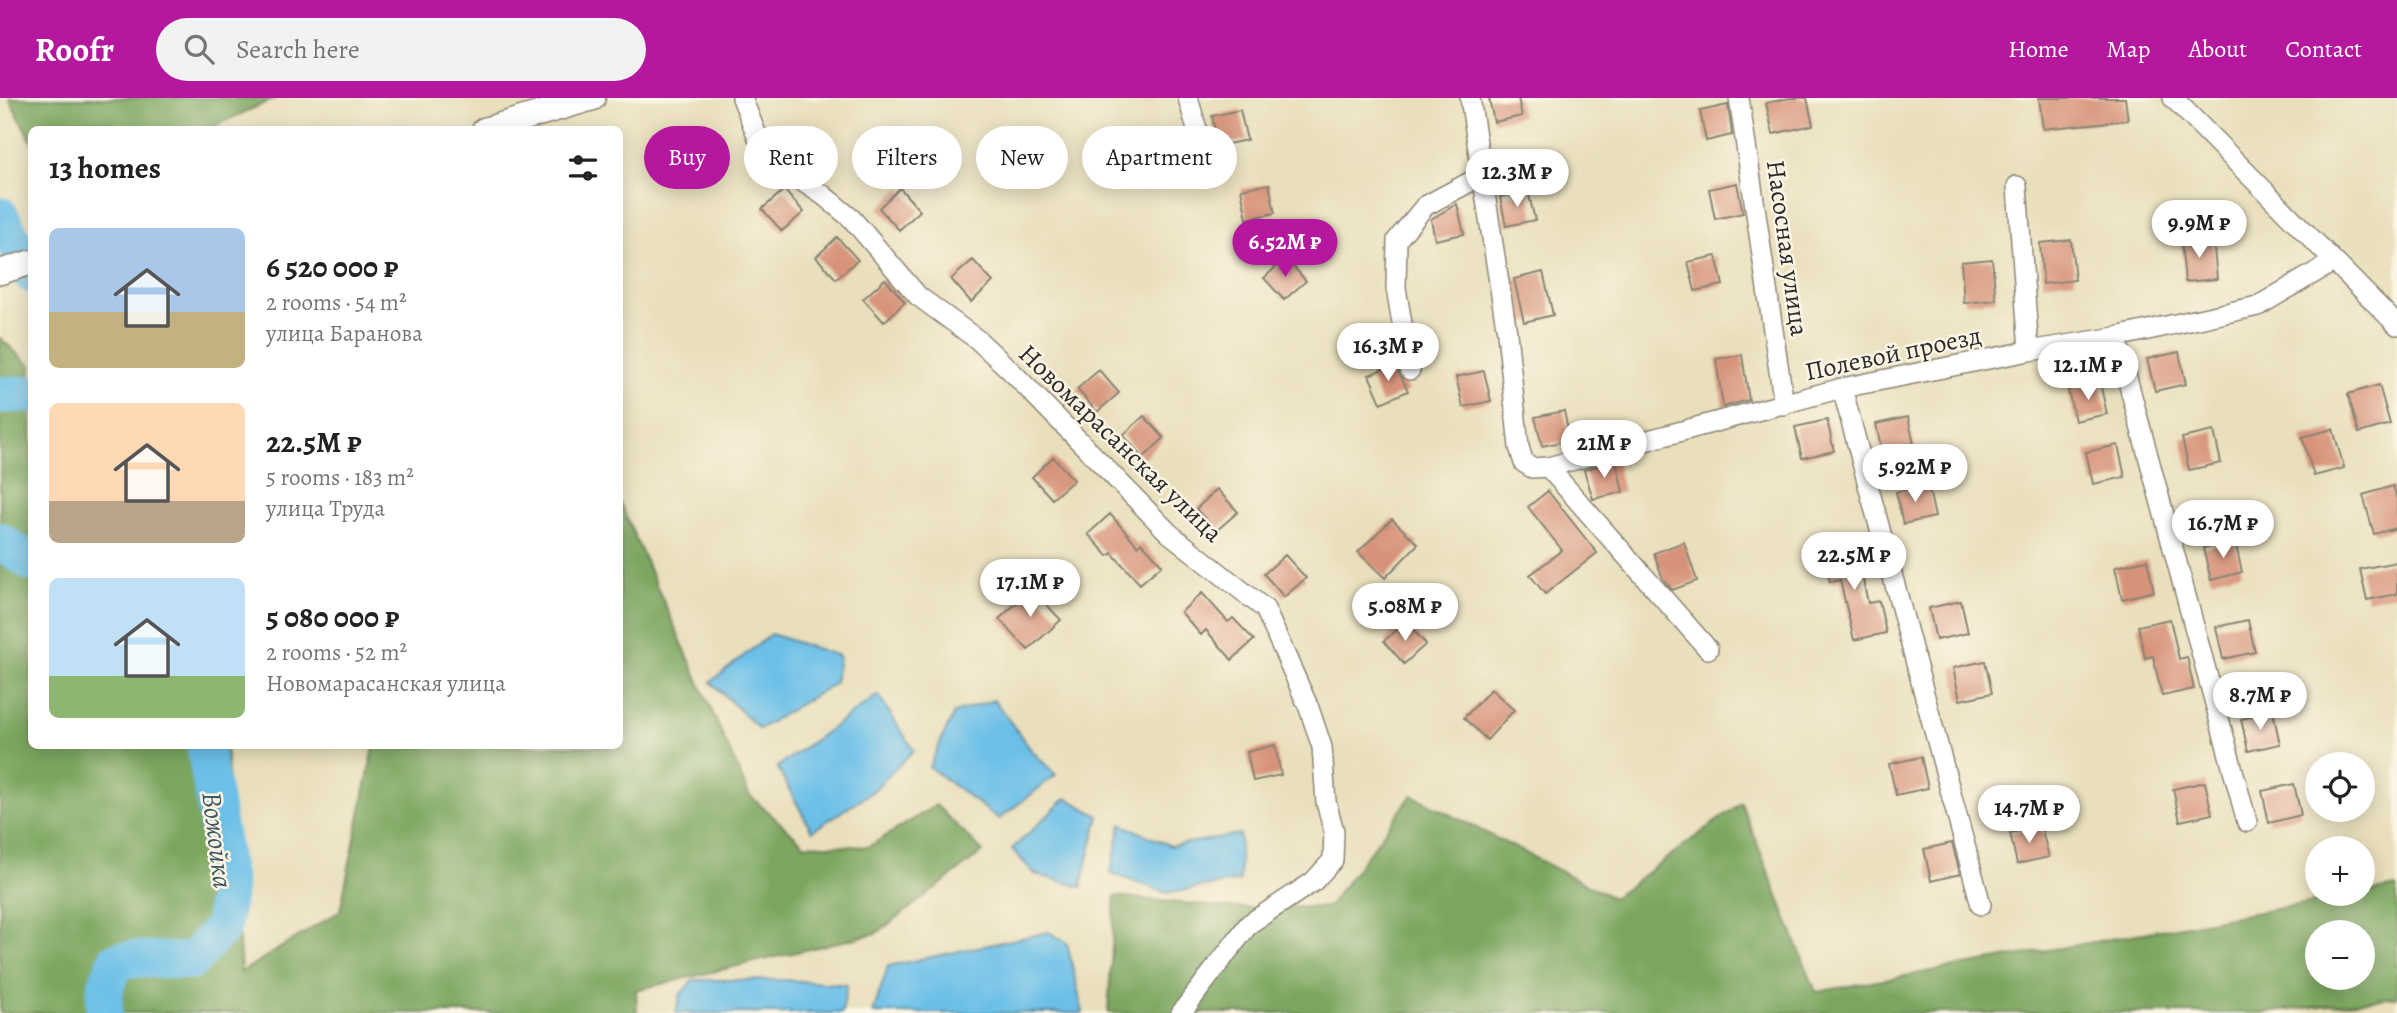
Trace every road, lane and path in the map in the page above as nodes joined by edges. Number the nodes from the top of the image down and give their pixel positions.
1 (593, 98) edge
2 (742, 98) edge
3 (1188, 98) edge
4 (1470, 98) edge
5 (1739, 98) edge
6 (2174, 98) edge
7 (498, 126) edge
8 (1196, 126) edge
9 (1481, 176) junction
10 (2017, 186) dead end
11 (2333, 262) junction
12 (28, 263) edge
13 (0, 272) edge
14 (2397, 325) edge
15 (2116, 337) junction
16 (2029, 351) junction
17 (1410, 370) dead end
18 (1842, 388) junction
19 (1784, 405) junction
20 (1548, 467) junction
21 (1708, 649) dead end
22 (2248, 822) dead end
23 (1981, 905) dead end
24 (1181, 1013) edge

1 - 7 main road
2 - 24 street, Новомарасанская улица
3 - 8 street
4 - 9 street
5 - 19 street, Насосная улица
6 - 11 street
9 - 17 street
9 - 20 street
10 - 16 street
11 - 14 street
11 - 15 street, Полевой проезд
12 - 13 main road
15 - 16 street, Полевой проезд
15 - 22 street
16 - 18 street, Полевой проезд
18 - 19 street, Полевой проезд
18 - 23 street
19 - 20 street, Полевой проезд
20 - 21 street

